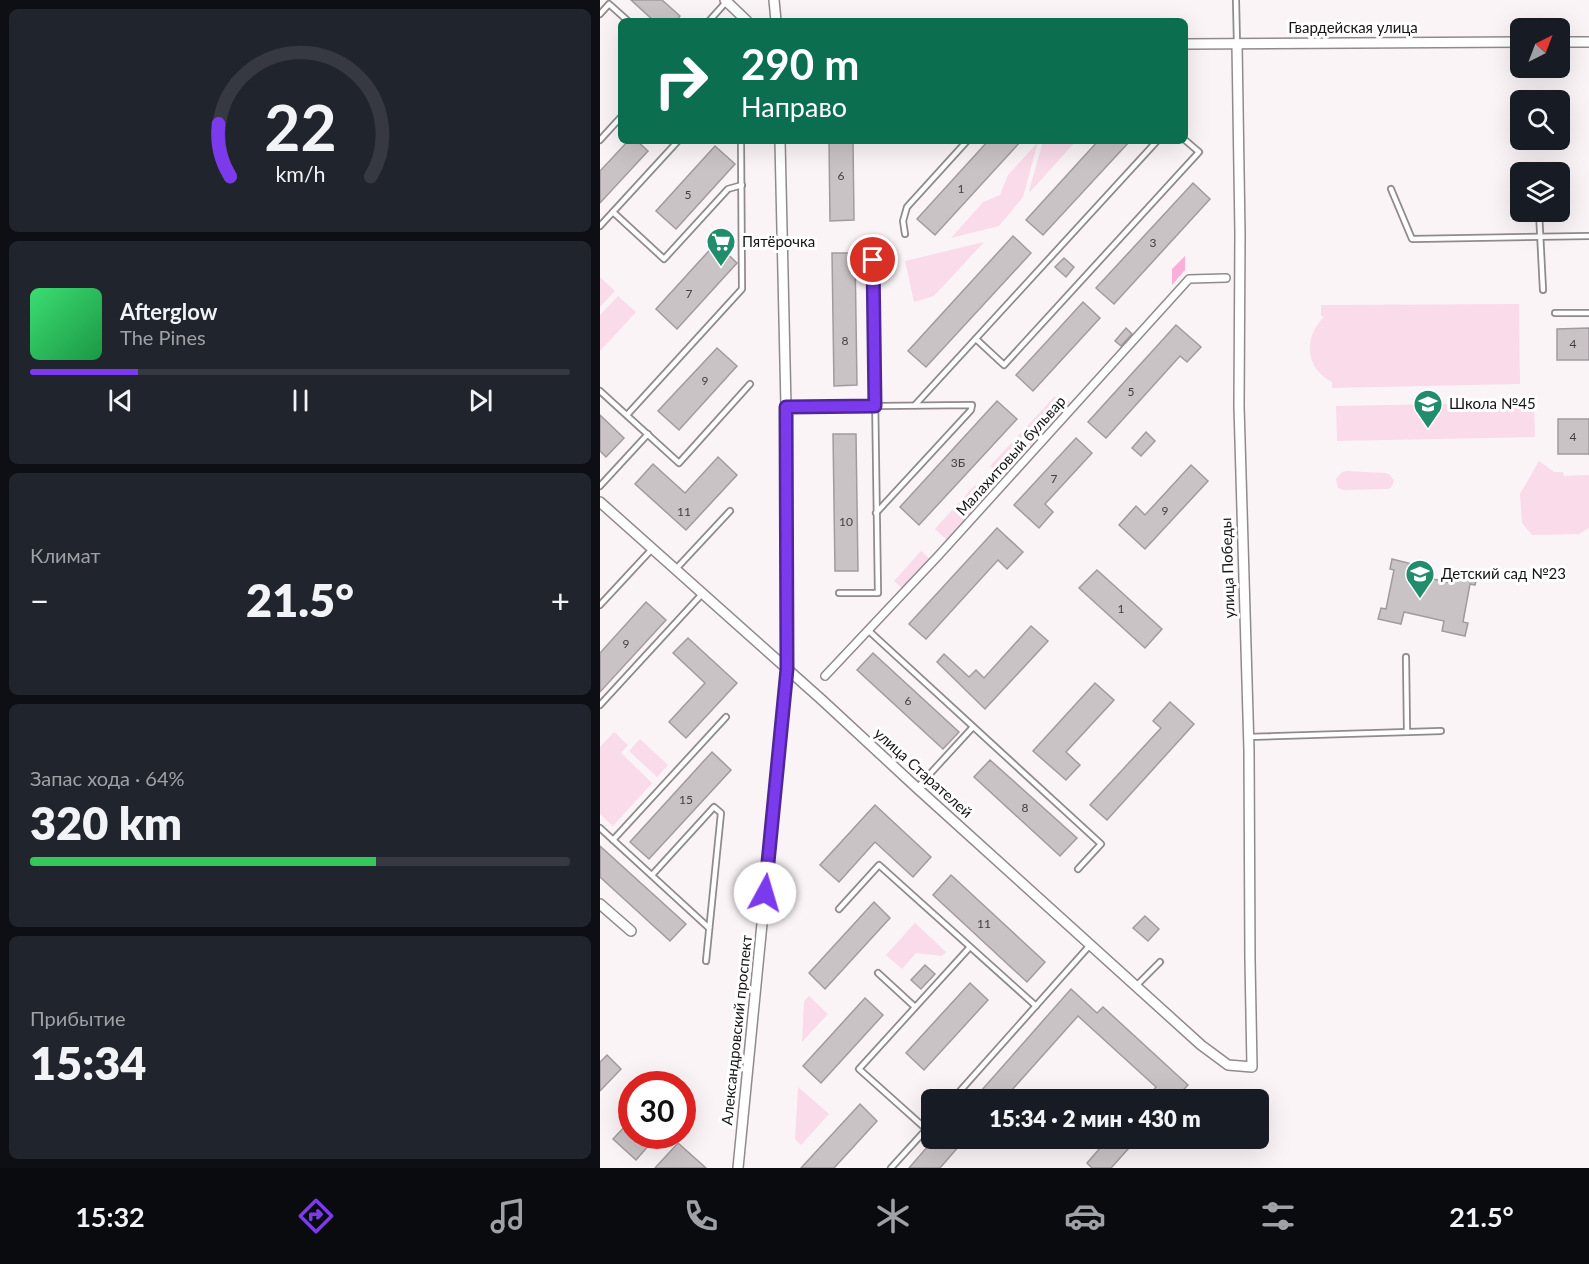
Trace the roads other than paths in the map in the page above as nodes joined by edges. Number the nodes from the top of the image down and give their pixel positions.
1 (774, 0) edge
2 (1236, 0) edge
3 (726, 1) edge
4 (600, 14) edge
5 (625, 18) edge
6 (712, 18) edge
7 (744, 18) edge
8 (776, 18) edge
9 (1510, 42) edge
10 (1570, 42) edge
11 (1589, 42) edge
12 (1188, 44) edge
13 (1237, 44) junction
14 (618, 120) edge
15 (600, 140) edge
16 (1188, 143) edge
17 (675, 144) edge
18 (741, 144) edge
19 (780, 144) edge
20 (964, 144) edge
21 (1155, 144) edge
22 (742, 184) junction
23 (1391, 189) dead end
24 (613, 212) junction
25 (1539, 222) edge
26 (600, 226) edge
27 (905, 234) dead end
28 (1589, 236) edge
29 (1540, 237) junction
30 (873, 260) dead end
31 (1226, 278) dead end
32 (1543, 290) dead end
33 (1555, 313) dead end
34 (1589, 313) edge
35 (976, 339) junction
36 (750, 384) dead end
37 (600, 391) edge
38 (915, 405) junction
39 (875, 406) junction
40 (786, 407) junction
41 (627, 415) junction
42 (648, 434) junction
43 (600, 486) edge
44 (600, 502) edge
45 (730, 510) dead end
46 (876, 513) junction
47 (652, 549) junction
48 (675, 570) junction
49 (839, 593) dead end
50 (702, 594) junction
51 (600, 605) edge
52 (869, 631) junction
53 (1406, 657) dead end
54 (787, 669) junction
55 (825, 676) dead end
56 (600, 705) edge
57 (726, 717) dead end
58 (973, 727) junction
59 (1441, 731) dead end
60 (1407, 732) junction
61 (1248, 737) junction
62 (917, 788) junction
63 (600, 828) edge
64 (613, 840) junction
65 (1078, 869) dead end
66 (652, 875) junction
67 (600, 904) edge
68 (839, 909) dead end
69 (709, 928) junction
70 (631, 931) dead end
71 (1091, 944) junction
72 (970, 947) junction
73 (706, 961) dead end
74 (1160, 962) dead end
75 (878, 973) dead end
76 (1136, 986) junction
77 (1036, 1006) junction
78 (915, 1007) junction
79 (1228, 1065) joint
80 (962, 1089) edge
81 (921, 1125) edge
82 (921, 1135) edge
83 (738, 1168) edge
84 (891, 1168) edge

1 - 8 street
2 - 13 lane
3 - 6 lane
3 - 7 street
4 - 5 lane
9 - 13 street, Гвардейская улица
10 - 11 street
12 - 13 street, Гвардейская улица
13 - 61 street, улица Победы
14 - 15 lane
16 - 35 lane
17 - 24 lane
18 - 22 lane
19 - 40 street, Александровский проспект
20 - 27 lane
21 - 35 lane
22 - 24 lane
22 - 41 lane
23 - 29 lane
24 - 26 lane
25 - 29 lane
28 - 29 lane
29 - 32 lane
30 - 39 lane
31 - 52 street, Малахитовый бульвар
33 - 34 lane
35 - 38 lane
36 - 42 lane
37 - 41 lane
38 - 39 lane
38 - 46 lane
39 - 40 lane
39 - 46 lane
40 - 54 street, Александровский проспект
41 - 42 lane
42 - 43 lane
44 - 47 street, улица Старателей
45 - 48 lane
46 - 49 lane
47 - 48 street, улица Старателей
47 - 51 lane
48 - 50 street, улица Старателей
50 - 54 street, улица Старателей
50 - 56 lane
52 - 55 street, Малахитовый бульвар
52 - 58 lane
53 - 60 lane
54 - 62 street, улица Старателей
54 - 83 street, Александровский проспект
57 - 64 lane
58 - 62 lane
58 - 65 lane
59 - 60 lane
60 - 61 lane
61 - 79 street, улица Победы
62 - 71 street, улица Старателей
63 - 64 lane
64 - 66 lane
66 - 69 lane
66 - 69 lane
67 - 70 street
68 - 72 lane
69 - 73 lane
71 - 76 street, улица Старателей
71 - 77 lane
72 - 77 lane
72 - 78 lane
74 - 76 lane
75 - 78 lane
76 - 79 street, улица Старателей
77 - 80 lane
78 - 81 lane
82 - 84 lane

